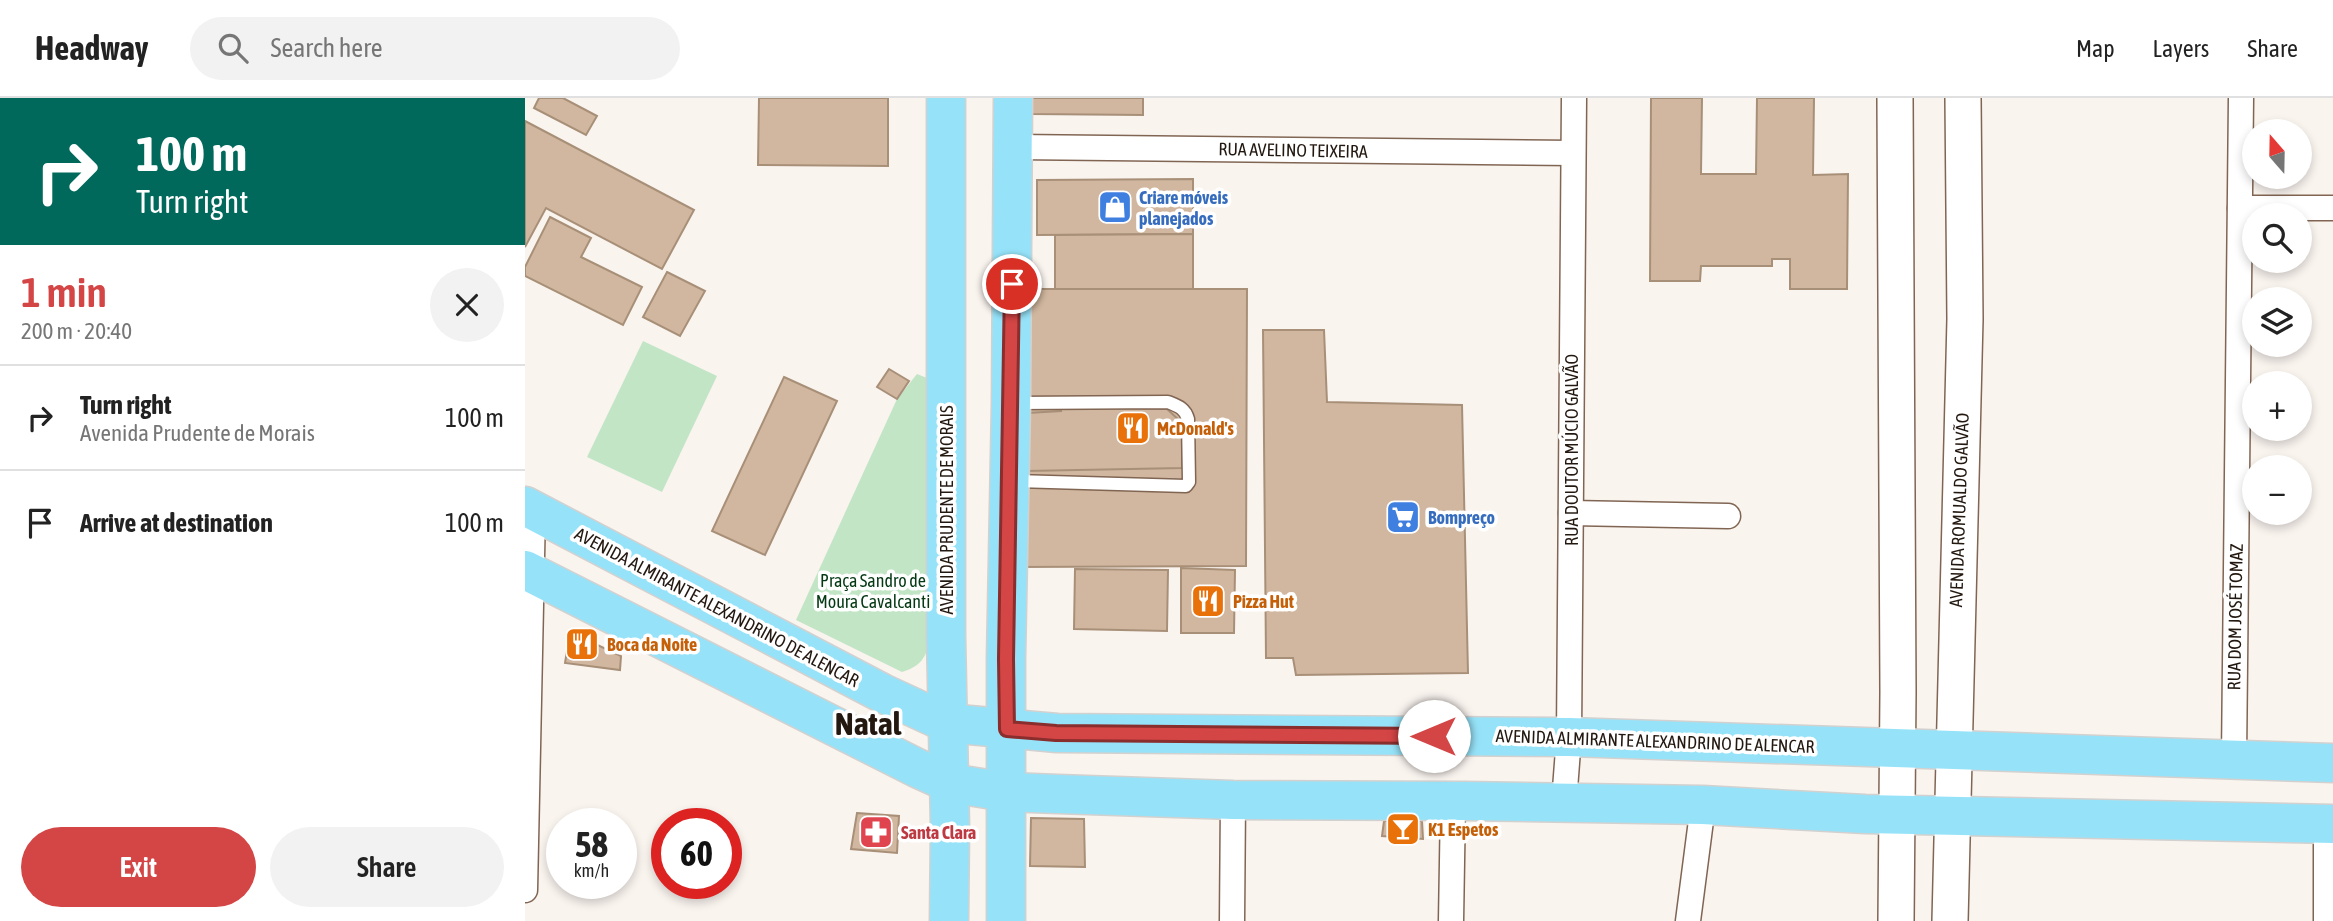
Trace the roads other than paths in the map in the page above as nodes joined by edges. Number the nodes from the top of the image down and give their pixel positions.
1 (946, 98) edge
2 (1013, 98) edge
3 (1574, 98) edge
4 (1895, 98) edge
5 (1963, 98) edge
6 (2241, 98) edge
7 (1013, 147) junction
8 (1573, 153) junction
9 (2240, 208) junction
10 (2333, 208) edge
11 (1011, 403) junction
12 (1008, 481) junction
13 (529, 508) edge
14 (1570, 513) junction
15 (1728, 516) dead end
16 (529, 572) edge
17 (947, 723) junction
18 (1007, 729) junction
19 (1569, 737) junction
20 (1897, 749) junction
21 (1952, 750) junction
22 (2234, 759) junction
23 (2333, 763) edge
24 (950, 783) junction
25 (1006, 792) junction
26 (1233, 800) junction
27 (1453, 802) junction
28 (1565, 803) junction
29 (1703, 805) junction
30 (1895, 815) junction
31 (1951, 815) junction
32 (2329, 824) edge
33 (525, 890) edge
34 (949, 921) edge
35 (1006, 921) edge
36 (1232, 921) edge
37 (1451, 921) edge
38 (1688, 921) edge
39 (1896, 921) edge
40 (1950, 921) edge
41 (2326, 921) edge

1 - 17 main road, AVENIDA PRUDENTE DE MORAIS
2 - 7 main road
3 - 8 street, RUA DOUTOR MÚCIO GALVÃO
4 - 20 main road
5 - 21 main road, AVENIDA ROMUALDO GALVÃO
6 - 9 street, RUA DOM JOSÉ TOMAZ
7 - 8 street, RUA AVELINO TEIXEIRA
7 - 11 main road
8 - 14 street, RUA DOUTOR MÚCIO GALVÃO
9 - 10 street
9 - 22 street, RUA DOM JOSÉ TOMAZ
11 - 12 main road
11 - 12 lane
12 - 18 main road
13 - 16 street
13 - 17 main road, AVENIDA ALMIRANTE ALEXANDRINO DE ALENCAR
14 - 15 street
14 - 19 street, RUA DOUTOR MÚCIO GALVÃO
16 - 24 main road
16 - 33 street
17 - 18 main road, AVENIDA ALMIRANTE ALEXANDRINO DE ALENCAR
17 - 24 main road, AVENIDA PRUDENTE DE MORAIS
18 - 19 main road, AVENIDA ALMIRANTE ALEXANDRINO DE ALENCAR
18 - 25 main road
19 - 20 main road, AVENIDA ALMIRANTE ALEXANDRINO DE ALENCAR
19 - 28 street, RUA DOUTOR MÚCIO GALVÃO
20 - 21 main road, AVENIDA ALMIRANTE ALEXANDRINO DE ALENCAR
20 - 30 main road
21 - 22 main road, AVENIDA ALMIRANTE ALEXANDRINO DE ALENCAR
21 - 31 main road, AVENIDA ROMUALDO GALVÃO
22 - 23 main road, AVENIDA ALMIRANTE ALEXANDRINO DE ALENCAR
24 - 25 main road
24 - 34 main road, AVENIDA PRUDENTE DE MORAIS
25 - 26 main road
25 - 35 main road
26 - 27 main road
26 - 36 street
27 - 28 main road
27 - 37 street
28 - 29 main road
29 - 30 main road
29 - 38 street
30 - 31 main road
30 - 39 main road
31 - 32 main road
31 - 40 main road, AVENIDA ROMUALDO GALVÃO
32 - 41 street

